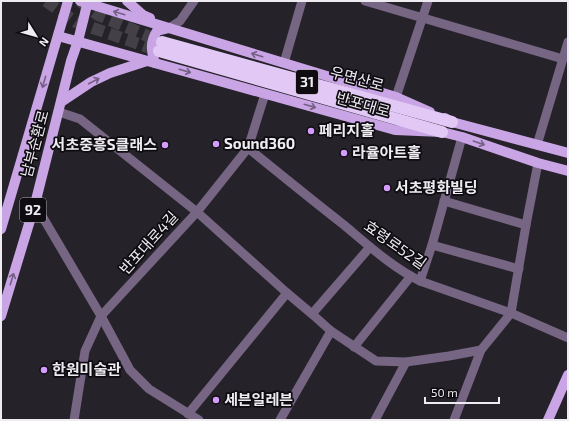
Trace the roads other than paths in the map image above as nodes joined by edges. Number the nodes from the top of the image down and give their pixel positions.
1 (68, 1) edge
2 (127, 1) edge
3 (194, 1) edge
4 (302, 1) edge
5 (365, 1) edge
6 (428, 1) edge
7 (85, 2) edge
8 (423, 18) junction
9 (169, 28) junction
10 (58, 36) junction
11 (78, 42) junction
12 (568, 42) edge
13 (563, 59) junction
14 (151, 62) junction
15 (284, 63) junction
16 (265, 94) junction
17 (396, 97) junction
18 (60, 107) junction
19 (452, 122) junction
20 (442, 132) junction
21 (462, 137) junction
22 (537, 145) junction
23 (248, 148) junction
24 (568, 153) edge
25 (538, 163) junction
26 (568, 171) edge
27 (444, 201) junction
28 (35, 204) junction
29 (197, 212) junction
30 (526, 225) junction
31 (1, 229) edge
32 (432, 245) junction
33 (370, 247) junction
34 (519, 268) junction
35 (411, 276) junction
36 (420, 281) junction
37 (287, 293) junction
38 (512, 313) junction
39 (312, 314) junction
40 (1, 316) edge
41 (101, 316) junction
42 (331, 331) junction
43 (568, 338) edge
44 (354, 347) junction
45 (481, 350) junction
46 (406, 362) junction
47 (568, 375) edge
48 (188, 414) junction
49 (74, 420) edge
50 (200, 420) edge
51 (280, 420) edge
52 (375, 420) edge
53 (454, 420) edge
54 (548, 420) edge

1 - 10 main road, 남부순환로 / 92
2 - 9 main road
3 - 9 street
4 - 15 street
5 - 8 street
6 - 8 street
9 -> 7 main road, 반포대로
7 - 11 main road, 남부순환로 / 92
8 - 13 street
8 - 17 street
9 - 14 main road
15 -> 9 main road, 반포대로
10 - 11 main road, 반포대로
10 -> 31 main road, 남부순환로 / 92
11 - 14 main road, 반포대로
11 - 18 main road, 남부순환로 / 92
12 - 13 street
13 - 22 street
14 -> 16 main road, 반포대로
18 -> 14 main road
15 - 17 main road, 반포대로
16 -> 20 main road, 반포대로
16 - 23 street, 반포대로4길
17 - 19 main road, 반포대로
18 - 28 main road, 남부순환로 / 92
18 - 29 street
19 - 20 highway, 우면산로 / 31
19 - 22 main road, 반포대로
20 - 21 main road, 반포대로 / 31
21 -> 25 main road, 반포대로 / 31
21 - 27 street
22 - 24 main road, 반포대로
23 - 29 street, 반포대로4길
23 - 33 street, 효령로52길
25 - 26 main road, 반포대로 / 31
25 - 30 street
27 - 30 street
27 - 32 street
40 -> 28 main road, 남부순환로 / 92
28 - 41 street
29 - 37 street
29 - 41 street, 반포대로4길
30 - 34 street
32 - 34 street
32 - 36 street
33 - 35 street, 효령로52길
33 - 39 street
34 - 38 street
35 - 36 street, 효령로52길
35 - 44 street
36 - 38 street, 효령로52길
37 - 39 street
37 - 48 street
38 - 43 street, 효령로52길
38 - 45 street
39 - 42 street
41 - 48 street
41 - 49 street, 반포대로4길
42 - 44 street
42 - 51 street
44 - 46 street
45 - 46 street
45 - 53 street
46 - 52 street
47 - 54 main road
48 - 50 street

